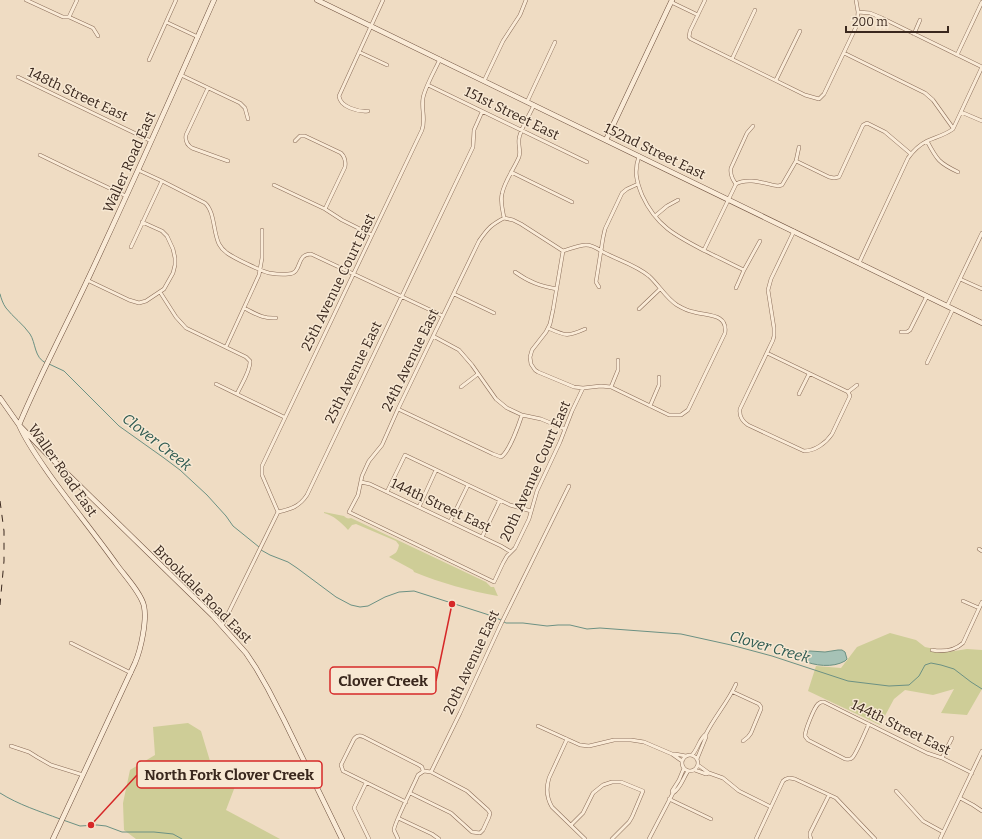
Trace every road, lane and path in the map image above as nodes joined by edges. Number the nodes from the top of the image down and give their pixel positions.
1 (26, 0) edge
2 (77, 0) edge
3 (176, 0) edge
4 (214, 0) edge
5 (317, 0) edge
6 (383, 0) edge
7 (526, 0) edge
8 (705, 0) edge
9 (856, 0) edge
10 (671, 1) edge
11 (982, 2) edge
12 (755, 10) dead end
13 (858, 12) junction
14 (698, 14) junction
15 (69, 17) junction
16 (920, 20) dead end
17 (166, 22) junction
18 (371, 26) junction
19 (800, 31) dead end
20 (914, 34) junction
21 (98, 36) dead end
22 (198, 37) junction
23 (555, 42) dead end
24 (359, 52) junction
25 (844, 53) junction
26 (957, 55) junction
27 (440, 59) junction
28 (732, 59) junction
29 (149, 60) dead end
30 (387, 65) dead end
31 (982, 67) edge
32 (181, 74) junction
33 (18, 77) dead end
34 (776, 80) junction
35 (484, 81) junction
36 (428, 85) junction
37 (208, 88) junction
38 (527, 102) junction
39 (534, 105) junction
40 (368, 111) dead end
41 (482, 112) junction
42 (961, 112) junction
43 (248, 119) dead end
44 (982, 121) edge
45 (753, 126) dead end
46 (953, 128) junction
47 (522, 130) junction
48 (606, 140) junction
49 (151, 141) junction
50 (295, 141) dead end
51 (927, 141) junction
52 (799, 147) dead end
53 (40, 154) dead end
54 (911, 154) junction
55 (639, 156) junction
56 (228, 161) dead end
57 (796, 161) junction
58 (587, 162) dead end
59 (138, 170) junction
60 (511, 172) junction
61 (958, 172) dead end
62 (162, 181) junction
63 (638, 184) junction
64 (736, 184) junction
65 (274, 185) dead end
66 (126, 196) junction
67 (728, 199) junction
68 (678, 200) dead end
69 (572, 202) dead end
70 (325, 209) junction
71 (655, 216) junction
72 (504, 218) junction
73 (142, 222) junction
74 (262, 230) dead end
75 (794, 231) junction
76 (982, 233) edge
77 (372, 235) junction
78 (760, 241) dead end
79 (131, 247) dead end
80 (601, 250) junction
81 (704, 250) junction
82 (563, 251) junction
83 (859, 263) junction
84 (260, 269) junction
85 (744, 270) junction
86 (515, 272) dead end
87 (353, 274) junction
88 (960, 279) junction
89 (87, 280) junction
90 (600, 287) dead end
91 (736, 288) dead end
92 (557, 289) junction
93 (660, 289) junction
94 (982, 289) edge
95 (158, 294) junction
96 (454, 294) junction
97 (927, 296) junction
98 (402, 297) junction
99 (947, 306) junction
100 (244, 308) junction
101 (639, 309) dead end
102 (953, 309) junction
103 (494, 313) dead end
104 (443, 316) junction
105 (276, 318) dead end
106 (982, 323) edge
107 (548, 328) junction
108 (585, 329) dead end
109 (901, 332) dead end
110 (433, 336) junction
111 (226, 347) junction
112 (767, 353) junction
113 (618, 360) dead end
114 (927, 363) dead end
115 (478, 374) junction
116 (809, 374) junction
117 (659, 377) dead end
118 (216, 384) dead end
119 (857, 385) dead end
120 (461, 387) dead end
121 (612, 387) junction
122 (583, 388) junction
123 (848, 392) junction
124 (237, 394) junction
125 (799, 394) dead end
126 (0, 398) edge
127 (650, 406) junction
128 (398, 409) junction
129 (522, 415) junction
130 (284, 417) junction
131 (19, 425) junction
132 (565, 429) junction
133 (436, 470) junction
134 (361, 482) junction
135 (468, 485) junction
136 (569, 486) dead end
137 (388, 492) junction
138 (500, 500) junction
139 (419, 507) junction
140 (531, 511) junction
141 (278, 512) junction
142 (450, 522) junction
143 (482, 537) junction
144 (511, 552) junction
145 (494, 582) joint
146 (963, 601) dead end
147 (982, 602) edge
148 (979, 608) junction
149 (222, 626) junction
150 (72, 643) dead end
151 (932, 650) dead end
152 (131, 673) junction
153 (736, 684) dead end
154 (733, 692) junction
155 (869, 724) junction
156 (538, 726) dead end
157 (706, 734) junction
158 (952, 738) dead end
159 (567, 739) junction
160 (743, 741) dead end
161 (11, 746) dead end
162 (982, 751) edge
163 (672, 754) junction
164 (692, 755) junction
165 (686, 756) junction
166 (942, 758) junction
167 (698, 759) junction
168 (682, 761) junction
169 (698, 765) junction
170 (684, 768) junction
171 (696, 770) junction
172 (423, 771) junction
173 (688, 771) junction
174 (431, 772) junction
175 (709, 773) junction
176 (972, 773) junction
177 (83, 775) junction
178 (366, 783) junction
179 (896, 791) dead end
180 (410, 793) junction
181 (673, 793) junction
182 (828, 795) junction
183 (960, 798) junction
184 (669, 799) junction
185 (406, 802) junction
186 (771, 807) junction
187 (982, 811) edge
188 (398, 818) junction
189 (711, 819) dead end
190 (571, 825) junction
191 (944, 832) junction
192 (53, 839) edge
193 (342, 839) edge
194 (369, 839) edge
195 (398, 839) edge
196 (439, 839) edge
197 (585, 839) edge
198 (612, 839) edge
199 (649, 839) edge
200 (756, 839) edge
201 (811, 839) edge
202 (875, 839) edge
203 (940, 839) edge

1 - 15 street
2 - 15 street
3 - 17 street
4 - 22 main road, Waller Road East
5 - 18 main road, 152nd Street East
6 - 18 street
7 - 35 street
8 - 14 street
9 - 13 street
10 - 14 street
10 - 48 main road
11 - 26 street
12 - 28 street
13 - 20 street
13 - 25 street
14 - 28 street
15 - 21 street
16 - 20 street
17 - 22 street
17 - 29 street
18 - 24 street
18 - 27 main road, 152nd Street East
19 - 34 street
20 - 26 street
22 - 32 main road, Waller Road East
23 - 38 street
24 - 30 street
24 - 40 street
25 - 34 street
25 - 46 street
26 - 31 street
27 - 35 main road, 152nd Street East
27 - 36 street, 25th Avenue Court East
28 - 34 street
31 - 42 street
32 - 37 street
32 - 49 main road, Waller Road East
33 - 49 street, 148th Street East
35 - 38 main road, 152nd Street East
36 - 41 street, 151st Street East
36 - 77 street, 25th Avenue Court East
37 - 43 street
37 - 56 street
38 - 39 main road, 152nd Street East
39 - 47 street
39 - 48 main road, 152nd Street East
41 - 47 street, 151st Street East
41 - 98 street, 25th Avenue East
42 - 44 street
42 - 46 street
45 - 64 street
46 - 51 street
47 - 58 street, 151st Street East
47 - 60 street
48 - 55 main road, 152nd Street East
49 - 59 main road, Waller Road East
50 - 70 street
51 - 54 street
51 - 61 street
52 - 57 street
53 - 66 street
54 - 57 street
54 - 83 street
55 - 63 street
55 - 67 main road, 152nd Street East
57 - 64 street
59 - 62 street
59 - 66 main road, Waller Road East
60 - 69 street
60 - 72 street
62 - 73 street
62 - 84 street
63 - 71 street
63 - 80 street
64 - 67 street
65 - 70 street
66 - 89 main road, Waller Road East
67 - 75 main road, 152nd Street East
67 - 81 street
68 - 71 street
70 - 77 street
71 - 81 street
72 - 82 street
72 - 96 street, 24th Avenue East
73 - 79 street
73 - 95 street
74 - 84 street
75 - 83 main road, 152nd Street East
75 - 112 street
76 - 88 street
77 - 87 street, 25th Avenue Court East
78 - 85 street
80 - 82 street
80 - 90 street
80 - 93 street
81 - 85 street
82 - 92 street
83 - 97 main road, 152nd Street East
84 - 87 street
84 - 100 street
85 - 91 street
86 - 92 street
87 - 98 street
87 - 130 street, 25th Avenue Court East
88 - 94 street
88 - 99 street
89 - 95 street
89 - 131 main road, Waller Road East
92 - 107 street
93 - 101 street
93 - 127 street
95 - 111 street
96 - 103 street
96 - 104 street, 24th Avenue East
97 - 99 main road, 152nd Street East
97 - 109 street
98 - 104 street
98 - 141 street, 25th Avenue East
99 - 102 main road, 152nd Street East
100 - 105 street
100 - 111 street
102 - 106 main road, 152nd Street East
102 - 114 street
104 - 110 street, 24th Avenue East
107 - 108 street
107 - 122 street
110 - 115 street
110 - 128 street, 24th Avenue East
111 - 124 street
112 - 116 street
112 - 123 street
113 - 121 street
115 - 120 street
115 - 129 street
116 - 123 street
116 - 125 street
117 - 127 street
118 - 124 street
119 - 123 street
121 - 122 street
121 - 127 street
122 - 132 street, 20th Avenue Court East
124 - 130 street
126 - 131 main road, Brookdale Road East
128 - 129 street
128 - 134 street, 24th Avenue East
129 - 132 street
130 - 141 street, 25th Avenue Court East
131 - 149 main road, Brookdale Road East
131 - 152 main road, Waller Road East
132 - 140 street, 20th Avenue Court East
133 - 135 street
133 - 137 street
133 - 139 street
134 - 137 street, 144th Street East
134 - 145 street, 24th Avenue East
135 - 138 street
135 - 142 street
136 - 174 street, 20th Avenue East
137 - 139 street, 144th Street East
138 - 140 street
138 - 143 street
139 - 142 street, 144th Street East
140 - 144 street, 20th Avenue Court East
141 - 149 street
142 - 143 street, 144th Street East
143 - 144 street, 144th Street East
144 - 145 street, 20th Avenue Court East
146 - 148 street
147 - 148 street
148 - 151 street
149 - 193 main road, Brookdale Road East
150 - 152 street
152 - 177 main road, Waller Road East
153 - 154 street
154 - 157 street
154 - 160 street
155 - 155 street, 144th Street East
155 - 166 street, 144th Street East
156 - 159 street
157 - 164 street
157 - 167 street
158 - 166 street
159 - 163 street
159 - 190 street
161 - 177 street
162 - 176 street
163 - 165 street
163 - 168 street
164 - 165 street
164 - 167 street
165 - 168 street
166 - 176 street, 144th Street East
167 - 169 street
168 - 170 street
169 - 171 street
169 - 175 street
170 - 173 street
170 - 181 street
171 - 173 street
171 - 175 street
172 - 174 street
172 - 178 street
172 - 180 street
173 - 181 street
174 - 180 street
175 - 186 street
176 - 183 street
177 - 192 main road, Waller Road East
178 - 185 street
178 - 194 street
179 - 191 street
180 - 185 street
181 - 184 street
182 - 186 street
182 - 201 street
182 - 202 street
183 - 187 street
183 - 191 street
184 - 189 street
184 - 199 street
185 - 188 street
186 - 200 street
188 - 195 street
188 - 196 street
190 - 197 street
190 - 198 street
191 - 203 street

